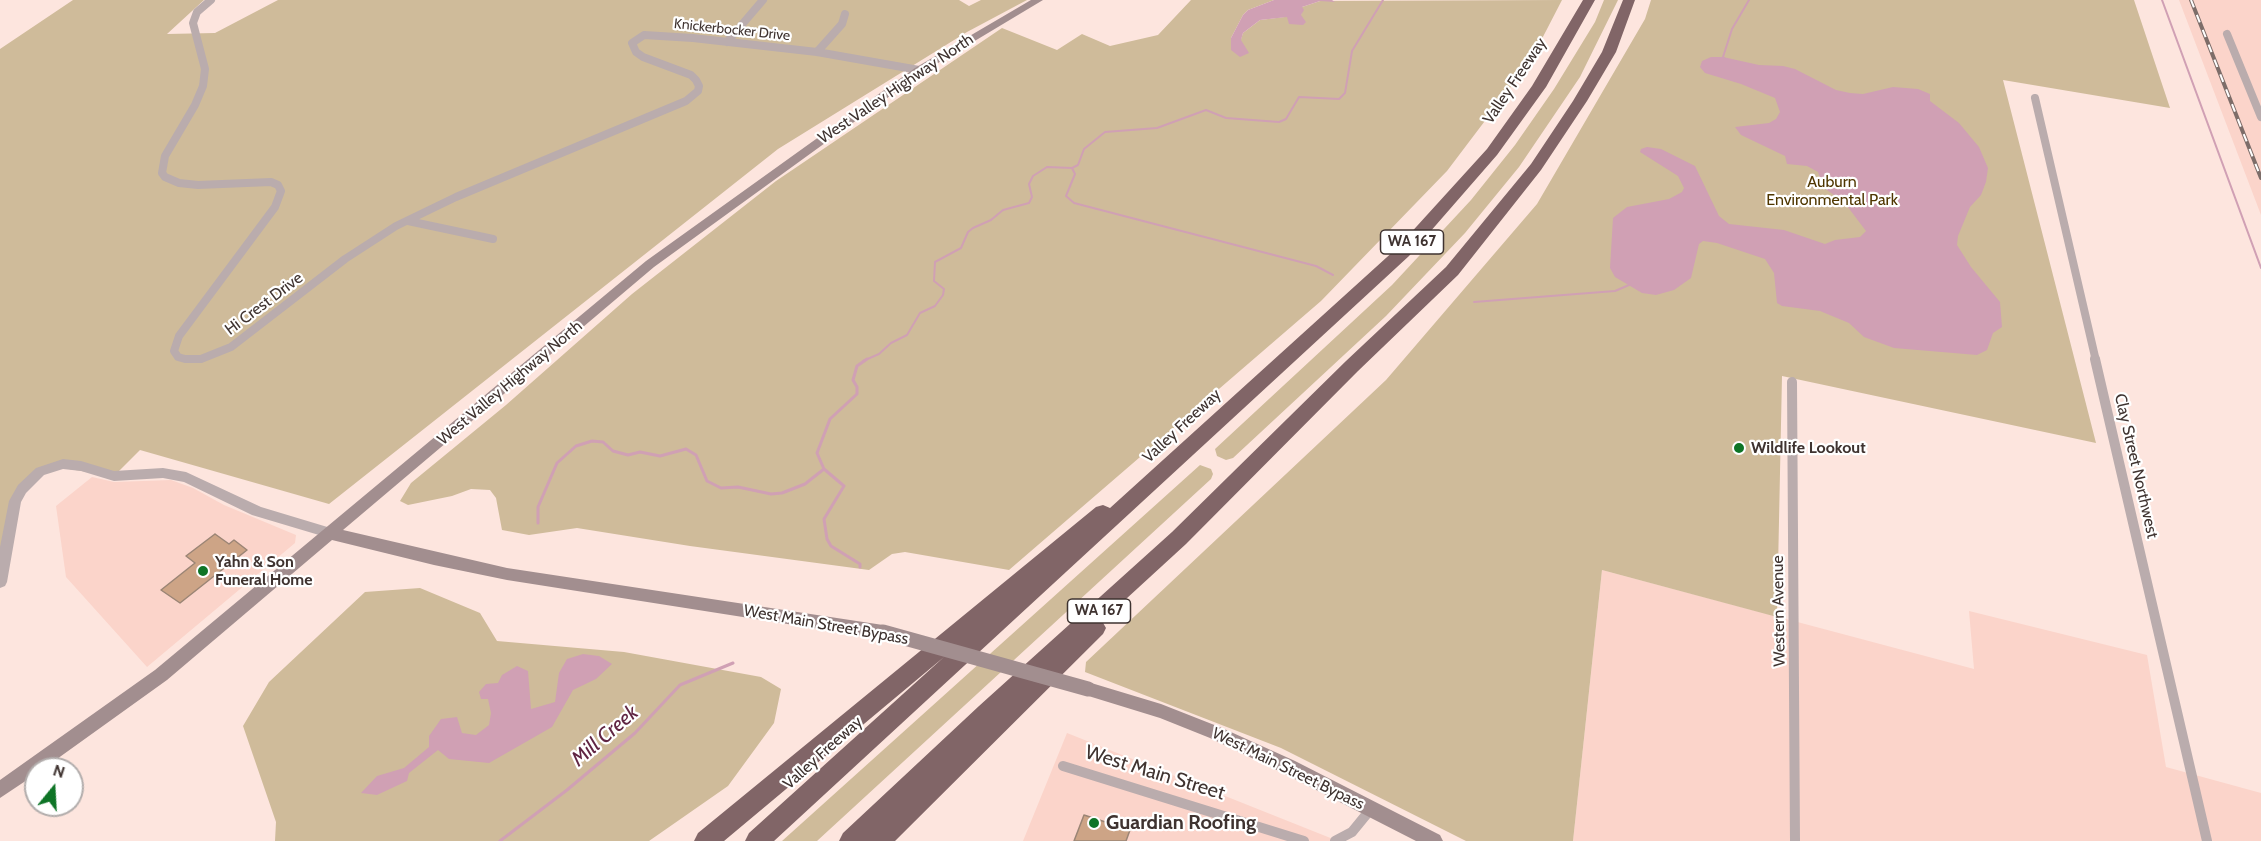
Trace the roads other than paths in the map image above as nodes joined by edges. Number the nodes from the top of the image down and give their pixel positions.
1 (211, 0) edge
2 (763, 0) edge
3 (1038, 0) edge
4 (1589, 0) edge
5 (1629, 0) edge
6 (845, 14) dead end
7 (2228, 34) dead end
8 (727, 42) junction
9 (817, 52) junction
10 (919, 70) junction
11 (698, 91) joint
12 (2035, 98) dead end
13 (2261, 117) edge
14 (408, 220) junction
15 (493, 239) dead end
16 (1792, 382) dead end
17 (1191, 447) junction
18 (329, 532) junction
19 (1164, 552) junction
20 (0, 582) edge
21 (1063, 766) dead end
22 (0, 790) edge
23 (1370, 810) junction
24 (706, 841) edge
25 (757, 841) edge
26 (851, 841) edge
27 (879, 841) edge
28 (1304, 841) edge
29 (1335, 841) edge
30 (1434, 841) edge
31 (1795, 841) edge
32 (2207, 841) edge

1 - 14 street, Hi Crest Drive
2 - 8 street
3 - 10 main road, West Valley Highway North
4 - 17 highway, Valley Freeway / WA 167
5 - 19 highway, WA 167
6 - 9 street
7 - 13 street
8 - 9 street, Knickerbocker Drive
8 - 11 street, Knickerbocker Drive
9 - 10 street, Knickerbocker Drive
10 - 18 main road, West Valley Highway North
11 - 14 street, Hi Crest Drive
12 - 32 street, Clay Street Northwest
14 - 15 street
16 - 31 street, Western Avenue
17 - 24 highway
17 - 25 highway, Valley Freeway / WA 167
18 - 20 street
18 - 22 main road, West Valley Highway North
18 - 23 main road, West Main Street Bypass, bridge
19 - 26 highway, WA 167
19 - 27 highway
21 - 28 street, West Main Street
23 - 29 street
23 - 30 main road

